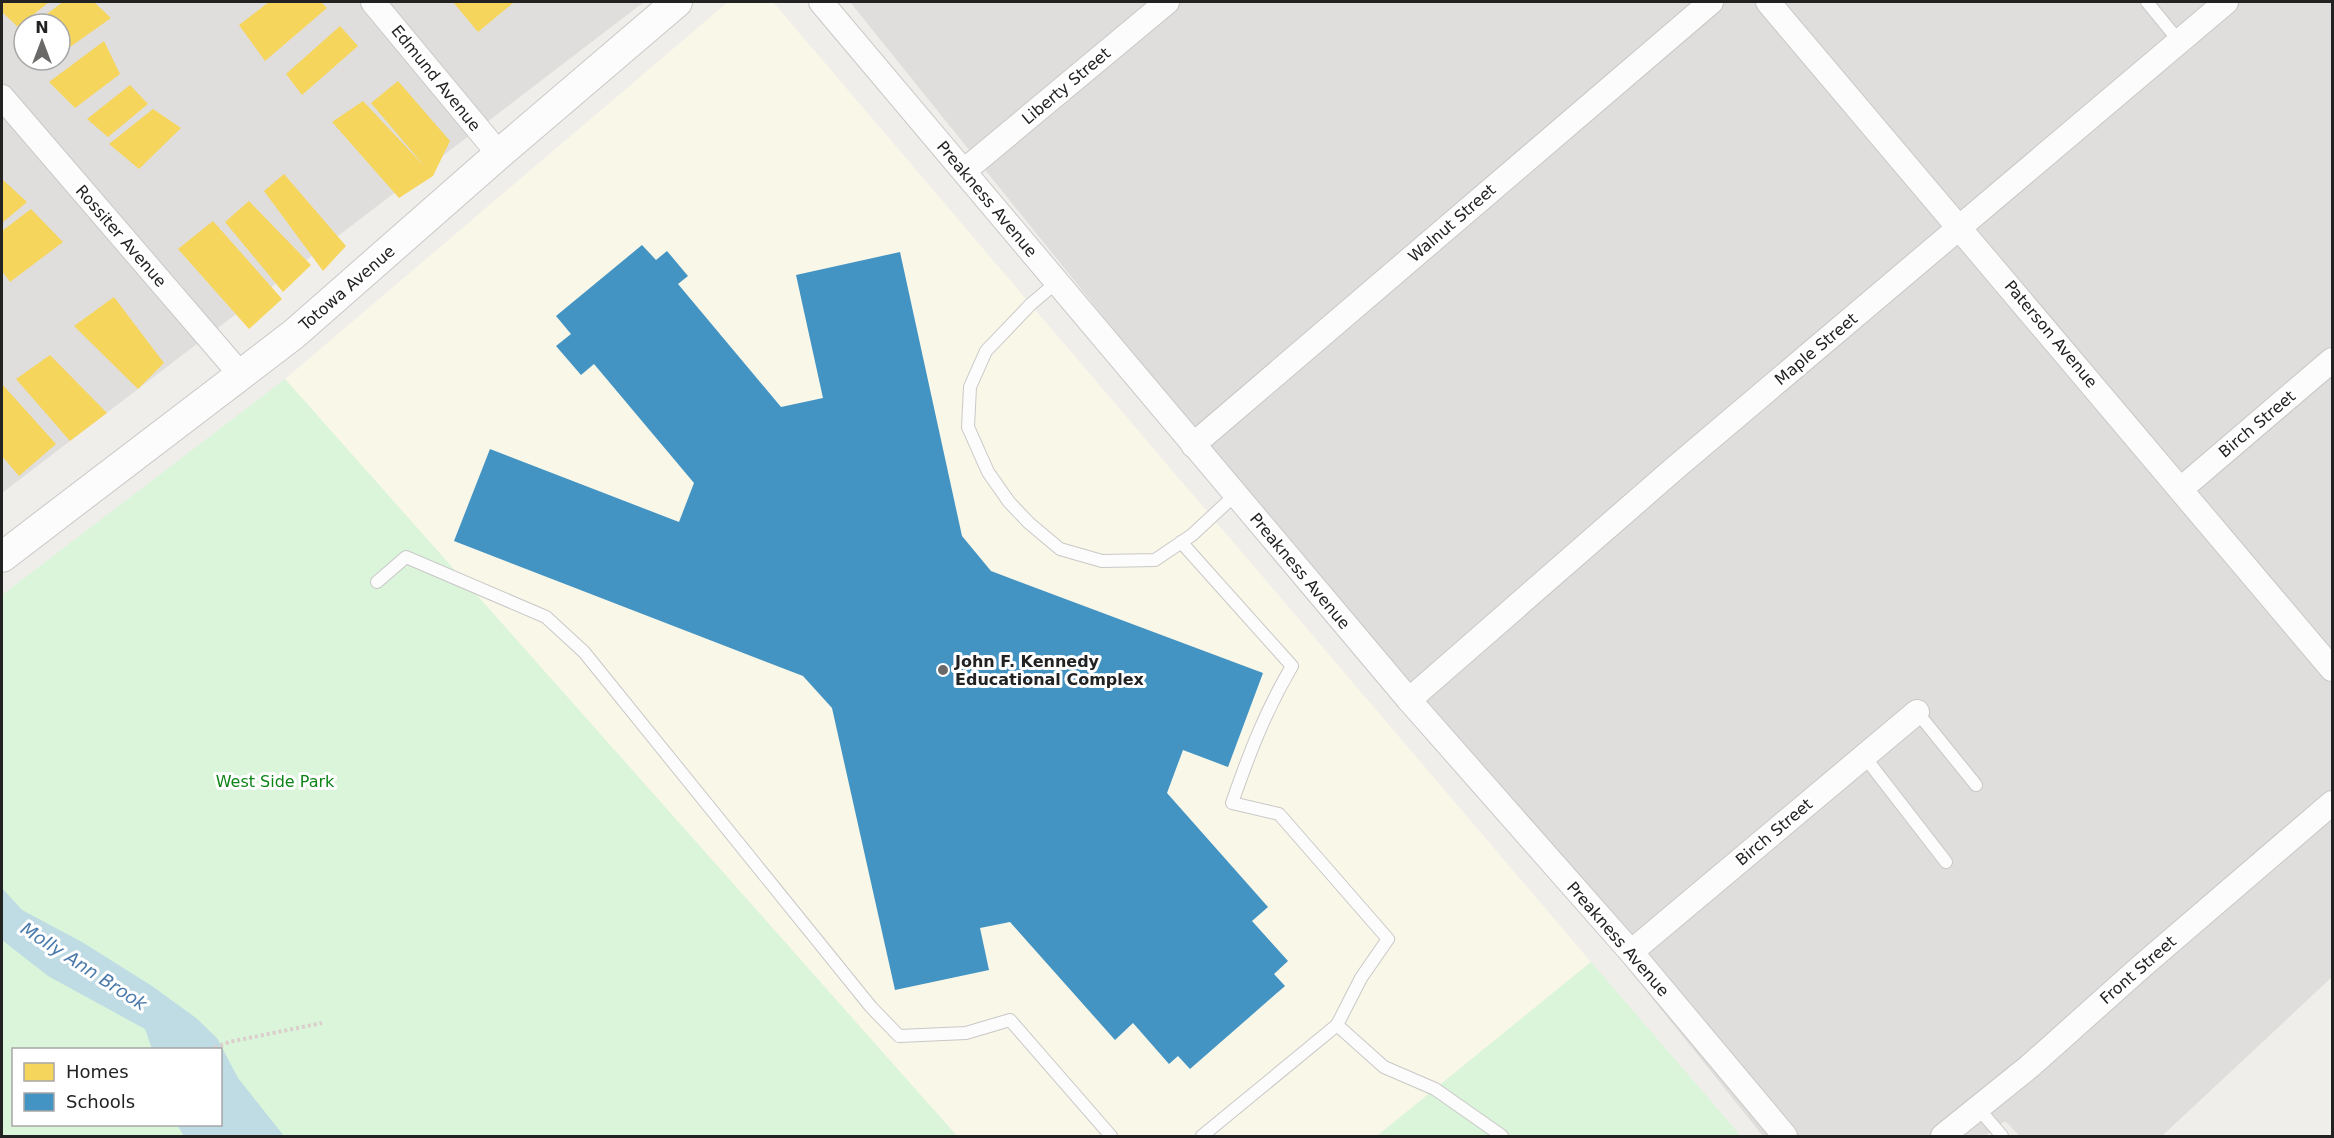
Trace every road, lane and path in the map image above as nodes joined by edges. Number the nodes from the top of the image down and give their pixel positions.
1 (373, 2) edge
2 (677, 2) edge
3 (821, 2) edge
4 (1167, 2) edge
5 (1710, 2) edge
6 (1768, 2) edge
7 (2146, 2) edge
8 (2226, 2) edge
9 (2179, 41) junction
10 (2, 97) edge
11 (499, 154) junction
12 (964, 171) junction
13 (1960, 226) junction
14 (1057, 282) junction
15 (2332, 360) edge
16 (241, 375) junction
17 (1193, 445) junction
18 (2181, 489) junction
19 (1235, 495) junction
20 (1181, 542) junction
21 (2, 557) edge
22 (377, 582) dead end
23 (2332, 669) edge
24 (1409, 700) junction
25 (1917, 712) joint
26 (1864, 756) junction
27 (1976, 786) dead end
28 (2332, 803) edge
29 (1946, 861) dead end
30 (1631, 952) junction
31 (322, 1023) dead end
32 (1337, 1025) junction
33 (214, 1048) edge
34 (1978, 1108) junction
35 (1111, 1137) edge
36 (1202, 1137) edge
37 (1502, 1137) edge
38 (1785, 1137) edge
39 (1943, 1137) edge
40 (2002, 1137) edge

1 - 11 street, Edmund Avenue
2 - 11 street, Totowa Avenue
3 - 12 street, Preakness Avenue
4 - 12 street, Liberty Street
5 - 17 street, Walnut Street
6 - 13 street, Paterson Avenue
7 - 9 lane
8 - 9 street, Maple Street
9 - 13 street, Maple Street
10 - 16 street, Rossiter Avenue
11 - 16 street, Totowa Avenue
12 - 14 street, Preakness Avenue
13 - 18 street, Paterson Avenue
13 - 24 street, Maple Street
14 - 17 street, Preakness Avenue
14 - 20 lane
15 - 18 street, Birch Street
16 - 21 street, Totowa Avenue
17 - 19 street, Preakness Avenue
18 - 23 street, Paterson Avenue
19 - 20 lane
19 - 24 street, Preakness Avenue
20 - 32 lane
22 - 35 lane
24 - 30 street, Preakness Avenue
25 - 26 street, Birch Street
25 - 27 lane
26 - 29 lane
26 - 30 street, Birch Street
28 - 34 street, Front Street
30 - 38 street, Preakness Avenue
31 - 33 path
32 - 36 lane
32 - 37 lane
34 - 39 street, Front Street
34 - 40 lane

